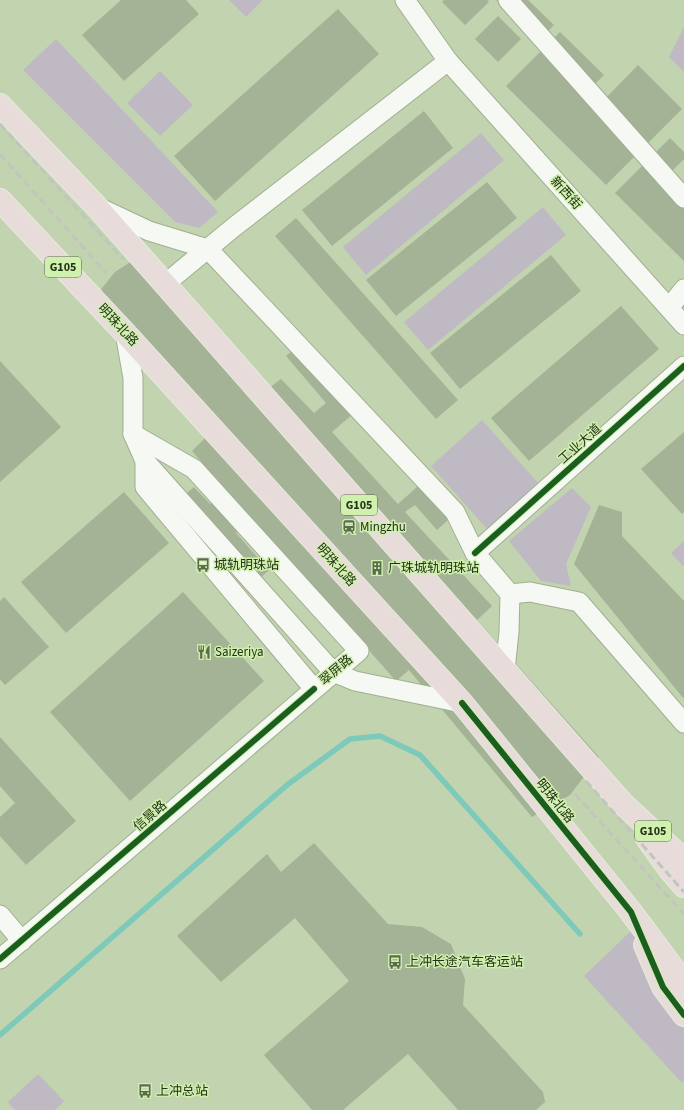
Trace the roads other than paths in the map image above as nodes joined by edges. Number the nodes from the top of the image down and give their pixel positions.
1 (404, 0) edge
2 (508, 0) edge
3 (448, 61) junction
4 (0, 105) edge
5 (684, 198) edge
6 (0, 200) edge
7 (97, 207) junction
8 (208, 249) junction
9 (165, 284) junction
10 (684, 289) edge
11 (669, 308) junction
12 (684, 325) edge
13 (125, 333) junction
14 (684, 366) edge
15 (133, 434) junction
16 (145, 461) junction
17 (475, 553) junction
18 (510, 594) junction
19 (505, 670) junction
20 (333, 672) junction
21 (314, 689) junction
22 (462, 703) junction
23 (684, 723) edge
24 (622, 803) junction
25 (684, 844) edge
26 (684, 860) edge
27 (684, 886) edge
28 (631, 912) junction
29 (0, 915) edge
30 (22, 941) junction
31 (684, 956) edge
32 (0, 959) edge
33 (684, 983) edge
34 (684, 1015) edge

1 - 3 street, 新西街
2 - 5 street
3 - 8 street
3 - 11 street, 新西街
4 - 7 highway, G105
6 - 13 highway, 明珠北路 / G105
7 - 8 street
7 - 9 highway, G105
8 - 9 street
8 - 17 street
9 - 19 highway, G105
10 - 11 street
11 - 12 street, 新西街
13 - 15 street
13 - 22 highway, 明珠北路 / G105
14 - 17 street, 工业大道
15 - 16 street
15 - 20 street, 翠屏路
16 - 20 street
16 - 21 street
17 - 18 street
18 - 19 street
18 - 23 street
19 - 24 highway, G105
20 - 21 street, 翠屏路
20 - 22 street
21 - 30 street, 信景路
22 - 28 highway, 明珠北路 / G105
24 - 25 highway
24 - 26 highway, G105
24 - 27 highway
28 - 31 highway
28 - 33 highway, 明珠北路 / G105
28 - 34 highway
29 - 30 street
30 - 32 street, 信景路

